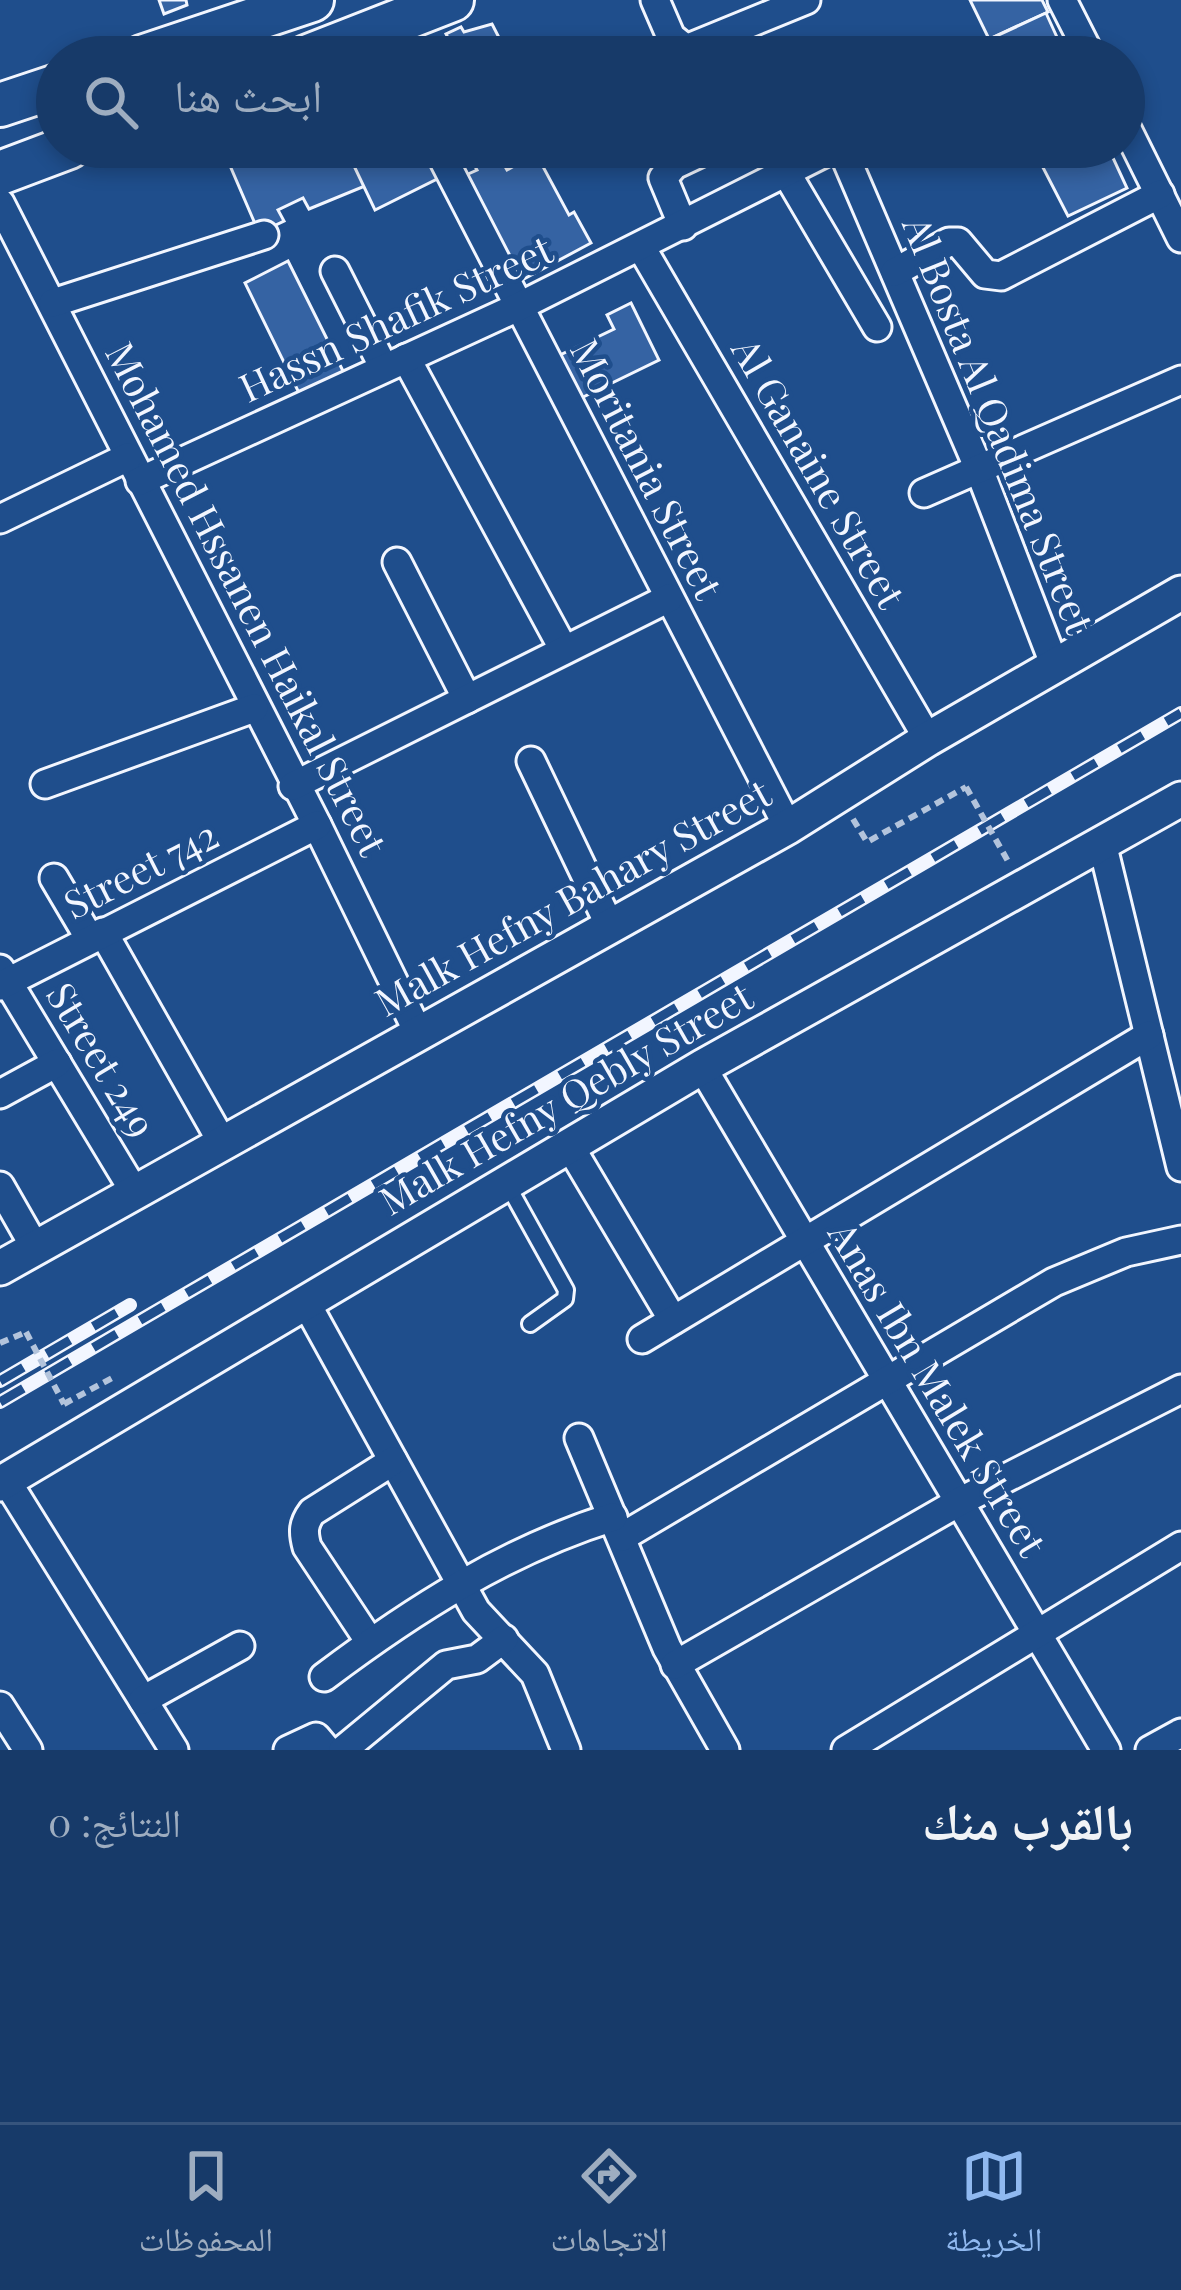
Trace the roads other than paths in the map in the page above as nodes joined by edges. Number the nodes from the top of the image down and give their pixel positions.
1 (312, 0) edge
2 (452, 0) edge
3 (655, 0) edge
4 (806, 0) edge
5 (1062, 0) edge
6 (205, 36) edge
7 (396, 36) edge
8 (671, 36) edge
9 (718, 36) edge
10 (1080, 36) edge
11 (36, 93) edge
12 (0, 105) edge
13 (36, 159) edge
14 (1145, 159) edge
15 (448, 168) edge
16 (671, 168) edge
17 (799, 168) edge
18 (848, 168) edge
19 (0, 173) edge
20 (787, 174) junction
21 (1168, 199) edge
22 (0, 203) edge
23 (683, 226) junction
24 (264, 235) dead end
25 (1181, 238) edge
26 (641, 247) junction
27 (335, 271) dead end
28 (895, 272) junction
29 (53, 303) junction
30 (518, 307) junction
31 (878, 327) dead end
32 (395, 363) junction
33 (1181, 380) edge
34 (134, 469) junction
35 (979, 469) junction
36 (924, 493) dead end
37 (0, 519) edge
38 (397, 562) dead end
39 (1181, 592) edge
40 (669, 598) junction
41 (564, 650) junction
42 (1055, 666) junction
43 (467, 698) junction
44 (254, 708) junction
45 (928, 739) junction
46 (531, 761) dead end
47 (45, 784) dead end
48 (293, 785) junction
49 (1181, 799) edge
50 (317, 825) junction
51 (788, 827) junction
52 (1102, 843) junction
53 (54, 878) dead end
54 (610, 926) junction
55 (96, 936) junction
56 (3, 979) edge
57 (418, 1033) junction
58 (1149, 1035) junction
59 (1169, 1061) edge
60 (57, 1063) junction
61 (703, 1067) junction
62 (0, 1094) edge
63 (222, 1142) junction
64 (569, 1145) junction
65 (1181, 1166) edge
66 (506, 1182) junction
67 (0, 1186) edge
68 (134, 1191) junction
69 (1181, 1240) edge
70 (805, 1241) junction
71 (36, 1249) junction
72 (0, 1268) edge
73 (305, 1301) junction
74 (673, 1320) junction
75 (530, 1324) dead end
76 (642, 1339) dead end
77 (887, 1381) junction
78 (1181, 1389) edge
79 (579, 1438) dead end
80 (393, 1461) junction
81 (3, 1482) edge
82 (959, 1502) junction
83 (618, 1527) junction
84 (1181, 1546) edge
85 (461, 1584) junction
86 (1037, 1634) junction
87 (504, 1639) junction
88 (370, 1642) junction
89 (240, 1646) dead end
90 (675, 1665) junction
91 (324, 1677) dead end
92 (143, 1700) junction
93 (0, 1706) edge
94 (1181, 1732) edge
95 (28, 1750) edge
96 (174, 1750) edge
97 (288, 1750) edge
98 (327, 1750) edge
99 (343, 1750) edge
100 (566, 1750) edge
101 (724, 1750) edge
102 (846, 1750) edge
103 (1106, 1750) edge
104 (1150, 1750) edge

1 - 6 main road
2 - 7 main road
3 - 8 street
4 - 9 street
5 - 10 street
11 - 12 main road
13 - 19 main road
14 - 21 street
15 - 30 street, Moritania Street
16 - 23 street
17 - 20 street, Hassn Shafik Street
18 - 28 street, Al Bosta Al Qadima Street
20 - 23 street, Hassn Shafik Street
20 - 31 street
21 - 25 street
21 - 28 street
22 - 29 street, Mohamed Hssanen Haikal Street
23 - 26 street, Hassn Shafik Street
24 - 29 street
26 - 30 street, Hassn Shafik Street
26 - 45 street, Al Ganaine Street
27 - 32 street
28 - 35 street, Al Bosta Al Qadima Street
29 - 34 street, Mohamed Hssanen Haikal Street
30 - 32 street, Hassn Shafik Street
30 - 40 street, Moritania Street
32 - 34 street, Hassn Shafik Street
32 - 41 street
33 - 35 street
34 - 37 street, Hassn Shafik Street
34 - 44 street, Mohamed Hssanen Haikal Street
35 - 36 street
35 - 42 street, Al Bosta Al Qadima Street
38 - 43 street
39 - 42 street, Malk Hefny Bahary Street
40 - 41 street
40 - 51 street, Moritania Street
41 - 43 street
42 - 45 street, Malk Hefny Bahary Street
43 - 48 street
44 - 47 street
44 - 48 street, Mohamed Hssanen Haikal Street
45 - 51 street, Malk Hefny Bahary Street
46 - 54 street
48 - 50 street, Mohamed Hssanen Haikal Street
49 - 52 street, Malk Hefny Qebly Street
50 - 55 street, Street 742
50 - 57 street, Mohamed Hssanen Haikal Street
51 - 54 street, Malk Hefny Bahary Street
52 - 58 street
52 - 61 street, Malk Hefny Qebly Street
53 - 55 street
54 - 57 street, Malk Hefny Bahary Street
55 - 56 street, Street 742
55 - 63 street
56 - 60 street, Street 249
57 - 63 street, Malk Hefny Bahary Street
58 - 59 street
58 - 70 street
59 - 65 street
60 - 62 street
60 - 68 street, Street 249
61 - 64 street, Malk Hefny Qebly Street
61 - 70 street, Anas Ibn Malek Street
63 - 68 street, Malk Hefny Bahary Street
64 - 66 street, Malk Hefny Qebly Street
64 - 74 street
66 - 73 street, Malk Hefny Qebly Street
66 - 75 lane
67 - 71 street
68 - 71 street, Malk Hefny Bahary Street
69 - 77 street
70 - 74 street
70 - 77 street, Anas Ibn Malek Street
71 - 72 street, Malk Hefny Bahary Street
73 - 80 street
73 - 81 street, Malk Hefny Qebly Street
74 - 76 street
77 - 82 street, Anas Ibn Malek Street
77 - 83 street
78 - 82 street
79 - 83 street
80 - 85 street
80 - 88 street
81 - 92 street
82 - 86 street, Anas Ibn Malek Street
82 - 90 street
83 - 85 street
83 - 90 street
84 - 86 street
85 - 87 street
85 - 88 street
86 - 102 street
86 - 103 street, Anas Ibn Malek Street
87 - 99 street
87 - 100 street
88 - 91 street
89 - 92 street
90 - 101 street
92 - 96 street
93 - 95 street
94 - 104 street
97 - 98 street

